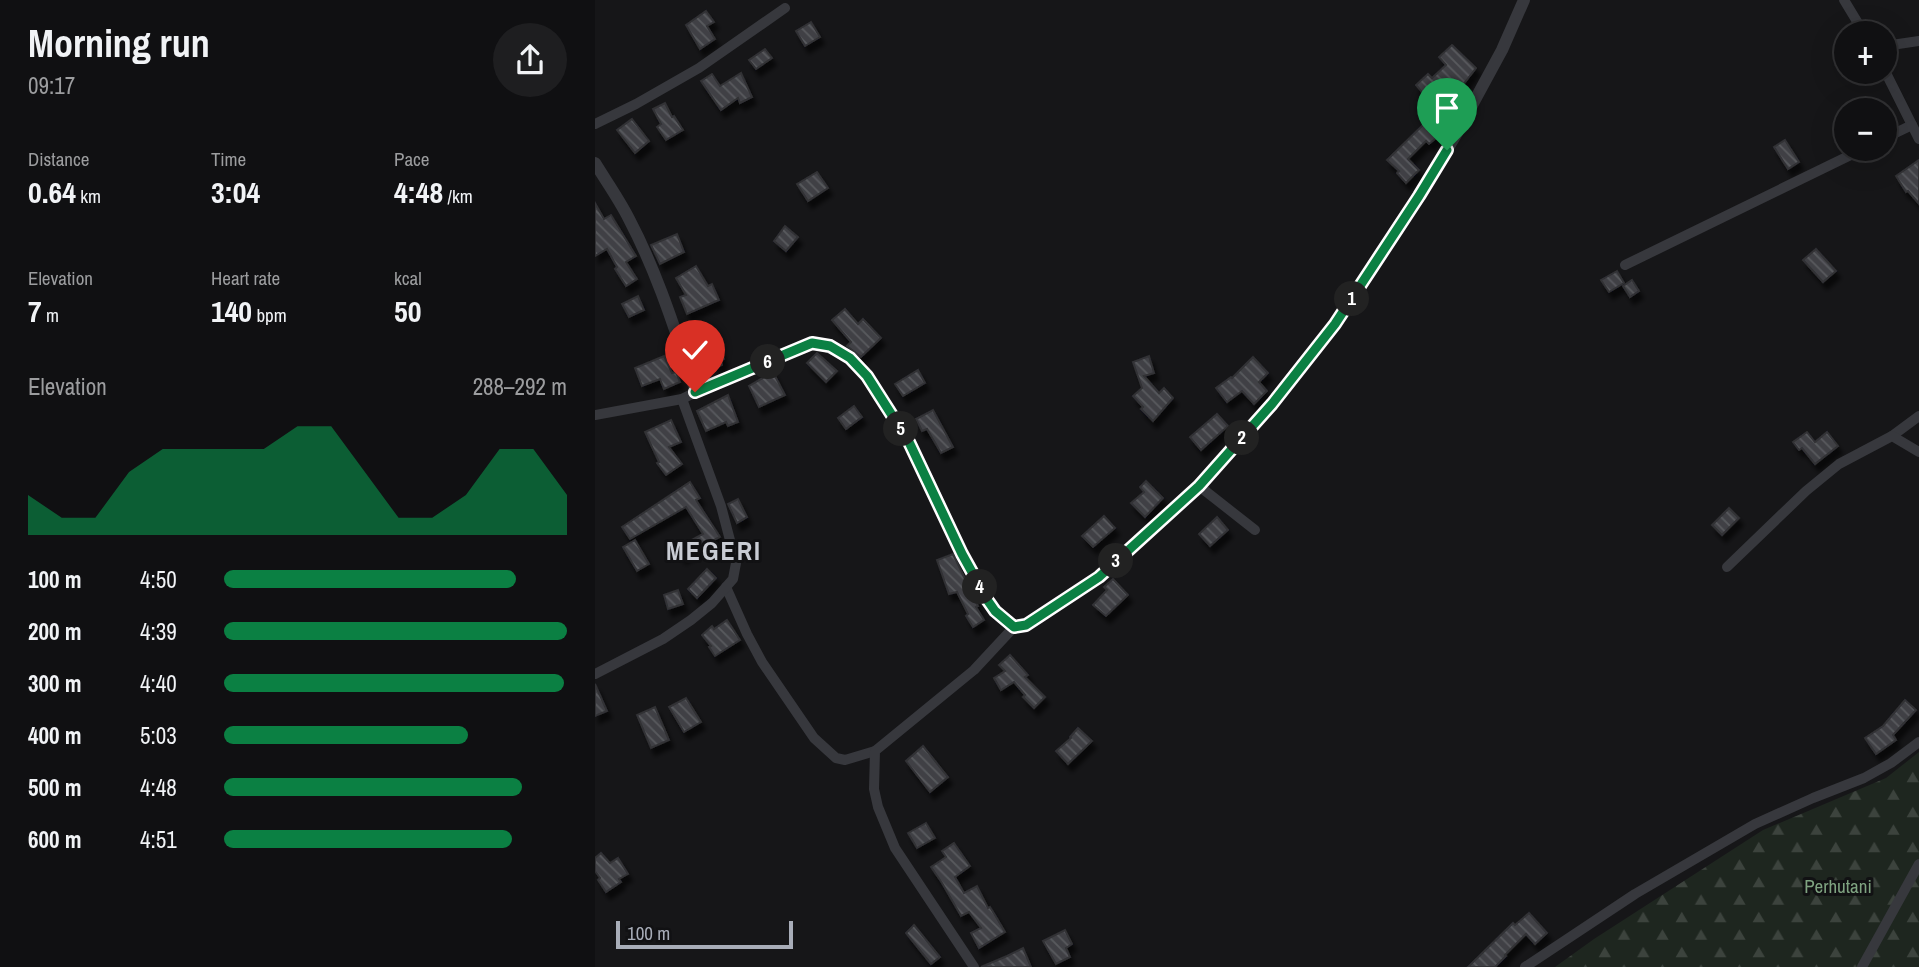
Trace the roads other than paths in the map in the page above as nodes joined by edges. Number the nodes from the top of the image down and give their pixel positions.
1 (1524, 0) edge
2 (1843, 0) edge
3 (785, 8) dead end
4 (1856, 21) edge
5 (1919, 41) edge
6 (1897, 44) edge
7 (1892, 84) edge
8 (595, 124) edge
9 (1912, 125) junction
10 (1897, 132) edge
11 (1919, 139) edge
12 (1838, 161) edge
13 (595, 163) edge
14 (1625, 265) dead end
15 (695, 392) junction
16 (682, 399) junction
17 (595, 415) edge
18 (1919, 416) edge
19 (1892, 436) junction
20 (1919, 452) edge
21 (1199, 486) junction
22 (1255, 530) dead end
23 (1727, 567) dead end
24 (726, 587) junction
25 (1014, 627) junction
26 (595, 674) edge
27 (1919, 742) edge
28 (875, 751) junction
29 (1919, 864) edge
30 (974, 967) edge
31 (1525, 967) edge
32 (1862, 967) edge

1 - 21 street
2 - 4 street
3 - 8 street
5 - 6 street
7 - 9 street
9 - 10 street
9 - 11 street
12 - 14 street
13 - 15 street
15 - 16 street
15 - 25 street
16 - 17 street
16 - 24 street
18 - 19 street
19 - 20 street
19 - 23 street
21 - 22 street
21 - 25 street
24 - 26 street
24 - 28 street
25 - 28 street
27 - 31 street
28 - 30 street
29 - 32 street

